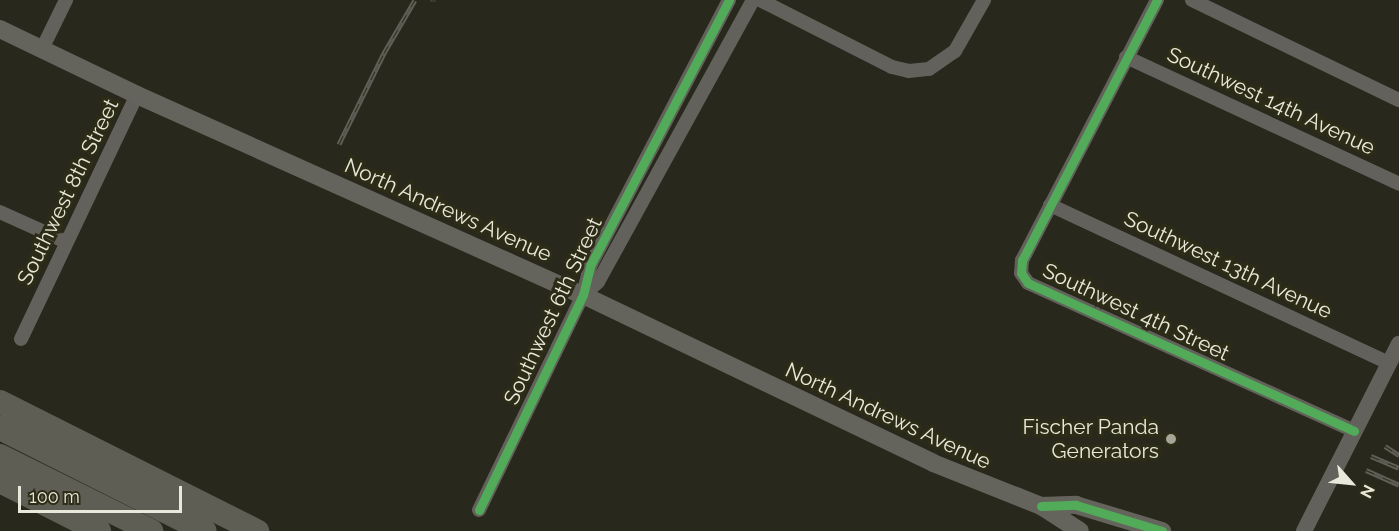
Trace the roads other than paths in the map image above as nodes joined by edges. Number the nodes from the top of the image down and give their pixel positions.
1 (66, 0) edge
2 (729, 0) edge
3 (753, 0) edge
4 (760, 0) edge
5 (984, 0) edge
6 (1157, 0) edge
7 (1192, 0) edge
8 (0, 29) edge
9 (42, 49) junction
10 (1126, 57) junction
11 (137, 95) junction
12 (1399, 100) edge
13 (1399, 184) edge
14 (1050, 205) junction
15 (0, 212) edge
16 (66, 242) junction
17 (582, 295) junction
18 (21, 339) dead end
19 (1395, 355) edge
20 (0, 402) edge
21 (0, 429) edge
22 (1354, 431) junction
23 (0, 456) edge
24 (0, 460) edge
25 (25, 468) junction
26 (0, 481) edge
27 (1041, 506) junction
28 (479, 510) dead end
29 (99, 531) edge
30 (151, 531) edge
31 (205, 531) edge
32 (257, 531) edge
33 (1080, 531) edge
34 (1162, 531) edge
35 (1304, 531) edge

1 - 9 street
2 - 17 street, Southwest 6th Street
3 - 17 street, Southwest 6th Street
4 - 5 street
6 - 10 street, Southwest 4th Street
7 - 12 street
8 - 9 main road, North Andrews Avenue
9 - 11 main road, North Andrews Avenue
10 - 13 street, Southwest 14th Avenue
10 - 14 street, Southwest 4th Street
11 - 16 street, Southwest 8th Street
11 - 17 main road, North Andrews Avenue
14 - 19 street, Southwest 13th Avenue
14 - 22 street, Southwest 4th Street
15 - 16 street
16 - 18 street, Southwest 8th Street
17 - 27 main road, North Andrews Avenue
17 - 28 street, Southwest 6th Street
19 - 22 street
20 - 32 highway
21 - 31 highway
22 - 35 street
23 - 25 highway
24 - 25 highway
25 - 30 highway
26 - 29 highway
27 - 33 main road, North Andrews Avenue
27 - 34 main road, North Andrews Avenue

